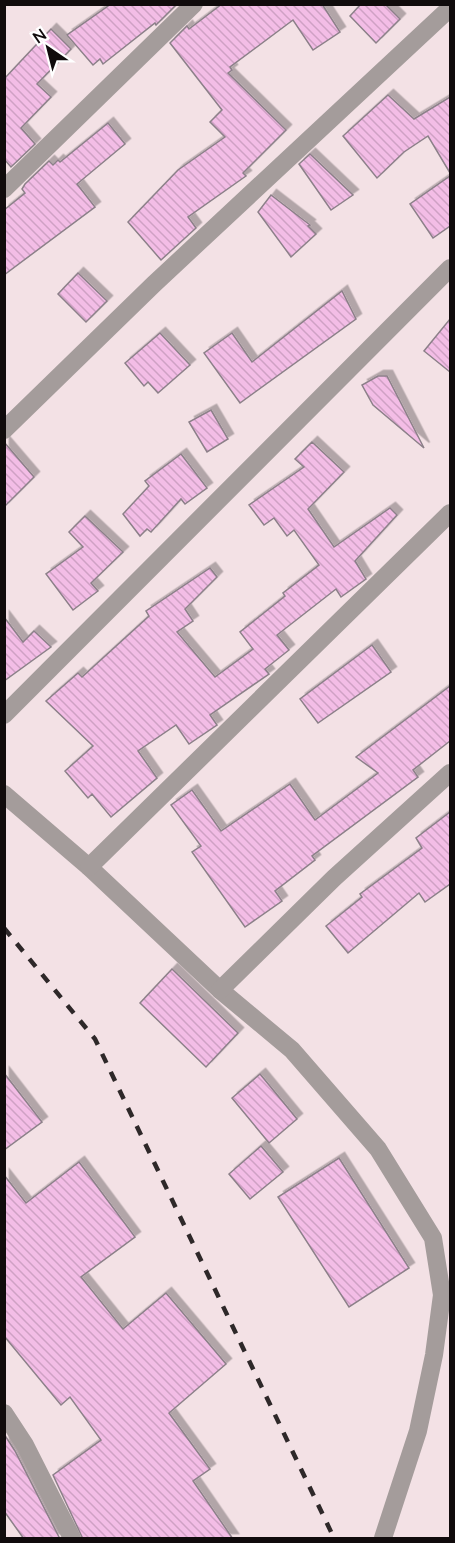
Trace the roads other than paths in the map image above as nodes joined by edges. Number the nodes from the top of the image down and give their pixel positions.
1 (194, 4) edge
2 (450, 8) edge
3 (4, 189) edge
4 (450, 268) edge
5 (4, 430) edge
6 (450, 513) edge
7 (4, 715) edge
8 (450, 773) edge
9 (4, 794) edge
10 (89, 867) junction
11 (220, 990) junction
12 (442, 1355) edge
13 (4, 1413) edge
14 (72, 1539) edge
15 (383, 1539) edge

1 - 3 street
2 - 5 street
4 - 7 street
6 - 10 street
8 - 11 street
9 - 10 street
10 - 11 street
11 - 12 street
12 - 15 street
13 - 14 street

